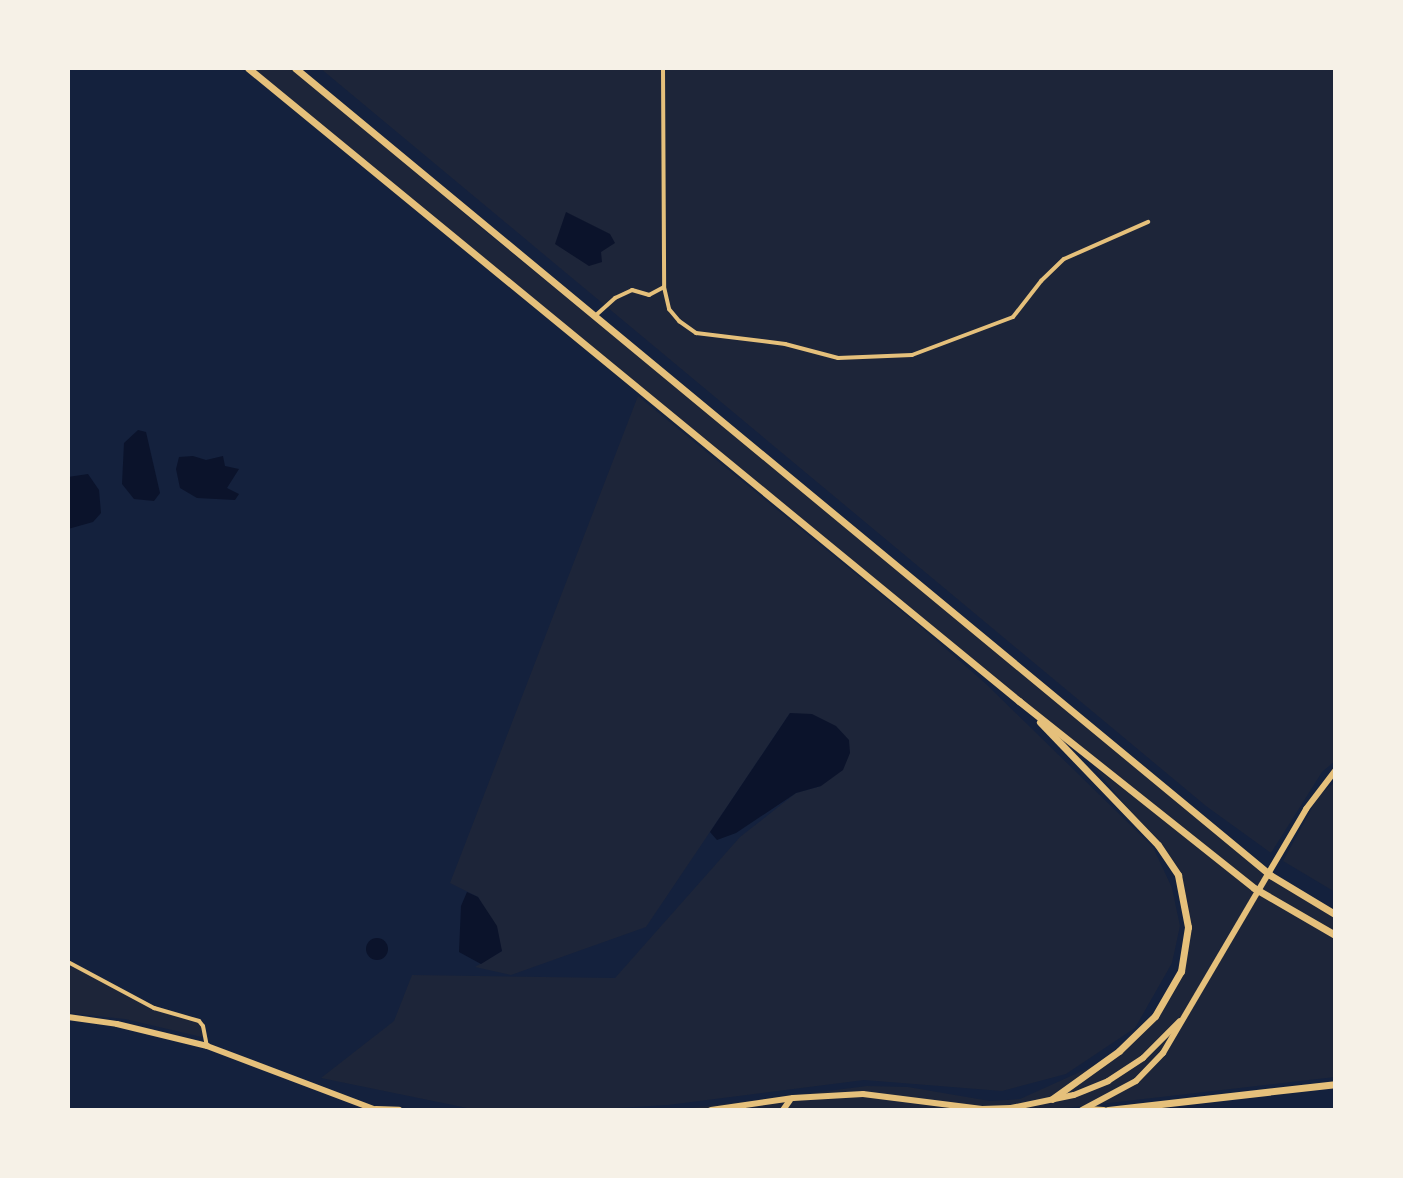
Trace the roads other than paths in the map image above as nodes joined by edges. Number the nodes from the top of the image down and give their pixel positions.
1 (248, 68) edge
2 (295, 68) edge
3 (663, 68) edge
4 (1148, 222) dead end
5 (664, 287) junction
6 (595, 316) junction
7 (1019, 701) junction
8 (1335, 771) edge
9 (1335, 914) edge
10 (1335, 935) edge
11 (68, 962) edge
12 (68, 1017) edge
13 (1180, 1021) junction
14 (207, 1046) junction
15 (1335, 1084) edge
16 (793, 1098) junction
17 (1052, 1099) junction
18 (1084, 1109) edge
19 (376, 1110) edge
20 (399, 1110) edge
21 (711, 1110) edge
22 (783, 1110) edge
23 (1105, 1110) edge

1 - 7 highway
2 - 6 highway
3 - 5 street
4 - 5 street
5 - 6 street
6 - 9 highway
7 - 10 highway
7 - 17 highway
8 - 13 main road
11 - 14 street
12 - 14 main road
13 - 17 main road
13 - 18 main road
14 - 19 main road
15 - 23 highway
16 - 17 main road
16 - 21 main road
16 - 22 main road
18 - 23 highway
19 - 20 main road

